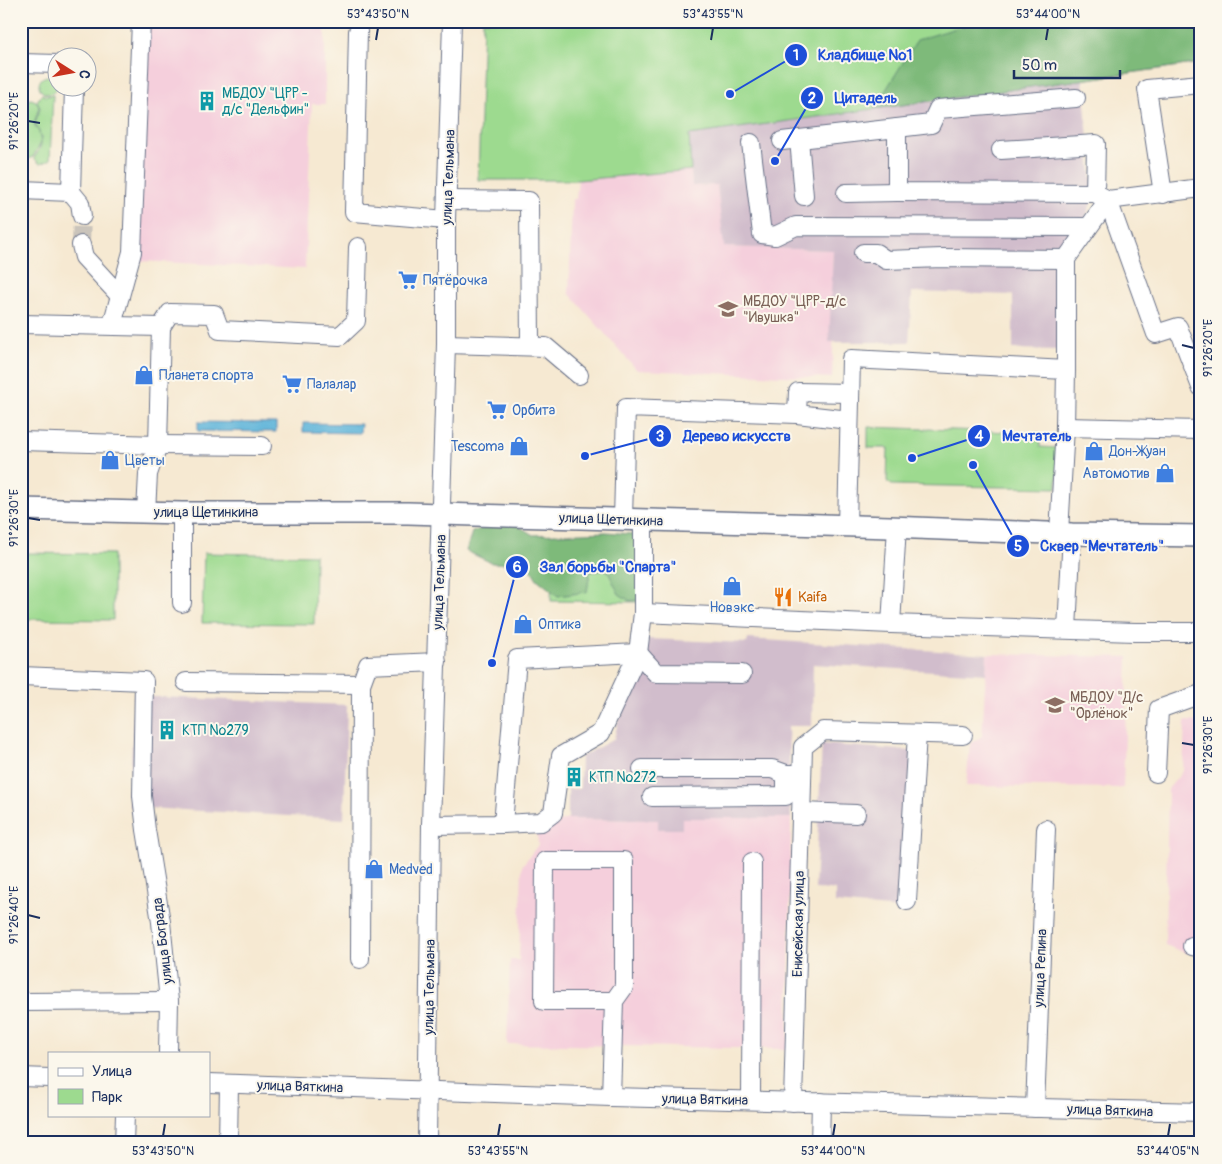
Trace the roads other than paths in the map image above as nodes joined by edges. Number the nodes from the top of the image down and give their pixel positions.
1 (141, 21) edge
2 (452, 21) edge
3 (358, 31) dead end
4 (21, 63) edge
5 (48, 64) edge
6 (1200, 86) edge
7 (74, 98) edge
8 (1076, 98) dead end
9 (898, 128) junction
10 (751, 143) dead end
11 (1001, 150) dead end
12 (1201, 188) edge
13 (21, 190) edge
14 (71, 192) junction
15 (846, 192) dead end
16 (897, 192) junction
17 (1162, 194) junction
18 (804, 196) dead end
19 (1102, 197) junction
20 (447, 200) junction
21 (82, 216) tunnel mouth
22 (446, 220) junction
23 (1088, 227) junction
24 (81, 245) tunnel mouth
25 (358, 247) dead end
26 (863, 253) dead end
27 (1066, 259) junction
28 (120, 296) junction
29 (21, 324) edge
30 (112, 325) junction
31 (161, 327) junction
32 (446, 344) junction
33 (530, 346) junction
34 (1066, 370) junction
35 (579, 375) dead end
36 (1201, 387) edge
37 (850, 393) junction
38 (797, 414) junction
39 (849, 420) junction
40 (1065, 427) junction
41 (1201, 430) edge
42 (21, 441) edge
43 (158, 445) junction
44 (262, 446) dead end
45 (21, 509) edge
46 (146, 512) junction
47 (182, 513) junction
48 (441, 514) junction
49 (633, 520) junction
50 (847, 526) junction
51 (897, 527) junction
52 (1066, 534) junction
53 (1201, 536) edge
54 (182, 602) dead end
55 (643, 613) junction
56 (891, 624) junction
57 (1067, 629) junction
58 (1201, 632) edge
59 (638, 653) junction
60 (437, 662) junction
61 (742, 674) dead end
62 (21, 676) edge
63 (186, 682) dead end
64 (361, 684) junction
65 (1201, 694) edge
66 (917, 734) junction
67 (963, 735) dead end
68 (642, 769) dead end
69 (1156, 773) dead end
70 (794, 774) junction
71 (652, 796) dead end
72 (801, 812) junction
73 (856, 814) dead end
74 (503, 824) junction
75 (431, 825) junction
76 (1046, 829) dead end
77 (752, 862) dead end
78 (907, 901) dead end
79 (360, 959) dead end
80 (168, 1001) junction
81 (21, 1002) edge
82 (614, 1002) junction
83 (168, 1052) edge
84 (21, 1077) edge
85 (48, 1078) edge
86 (210, 1083) edge
87 (229, 1084) junction
88 (428, 1090) junction
89 (611, 1097) junction
90 (751, 1100) junction
91 (794, 1102) junction
92 (821, 1102) junction
93 (1035, 1108) junction
94 (1201, 1114) edge
95 (125, 1116) edge
96 (124, 1143) edge
97 (228, 1143) edge
98 (426, 1143) edge
99 (820, 1143) edge

1 - 28 street
2 - 20 street, улица Тельмана
3 - 22 street
4 - 5 street
6 - 17 street
7 - 14 street
8 - 9 street
9 - 16 street
9 - 18 street
10 - 23 street
11 - 19 street
12 - 17 street
13 - 14 street
14 - 21 street
15 - 16 street
16 - 19 street
17 - 19 street
19 - 23 street
19 - 36 street
20 - 22 street, улица Тельмана
20 - 33 street
22 - 32 street, улица Тельмана
23 - 27 street
24 - 28 street
25 - 31 street
26 - 27 street
27 - 34 street
28 - 30 street
29 - 30 street
30 - 31 street
31 - 43 street
32 - 33 street
32 - 48 street, улица Тельмана
33 - 35 street
34 - 37 street
34 - 40 street
37 - 38 street
37 - 39 street
38 - 39 street
38 - 49 street
39 - 50 street
40 - 41 street
40 - 52 street
42 - 43 street
43 - 44 street
43 - 46 street
45 - 46 main road, улица Щетинкина
46 - 47 main road, улица Щетинкина
47 - 48 main road, улица Щетинкина
47 - 54 street
48 - 49 main road, улица Щетинкина
48 - 60 street, улица Тельмана
49 - 50 main road, улица Щетинкина
49 - 55 street
50 - 51 main road, улица Щетинкина
51 - 52 main road, улица Щетинкина
51 - 56 street
52 - 53 main road, улица Щетинкина
52 - 57 street
55 - 56 street
55 - 59 street
56 - 57 street
57 - 58 street
59 - 61 street
59 - 74 street
59 - 74 street
60 - 64 street
60 - 75 street, улица Тельмана
62 - 80 street, улица Бограда
63 - 64 street
64 - 79 street
65 - 69 street
66 - 67 street
66 - 70 street, Енисейская улица
66 - 78 street
68 - 70 street
70 - 71 street
70 - 72 street, Енисейская улица
72 - 73 street
72 - 91 street, Енисейская улица
74 - 75 street
75 - 88 street, улица Тельмана
76 - 93 street, улица Репина
77 - 90 street
80 - 81 street
80 - 83 street, улица Бограда
82 - 82 street
82 - 89 street
84 - 85 street
86 - 87 street, улица Вяткина
87 - 88 street, улица Вяткина
87 - 97 street
88 - 89 street, улица Вяткина
88 - 98 street, улица Тельмана
89 - 90 street, улица Вяткина
90 - 91 street, улица Вяткина
91 - 92 street, улица Вяткина
92 - 93 street, улица Вяткина
92 - 99 street
93 - 94 street, улица Вяткина
95 - 96 street

